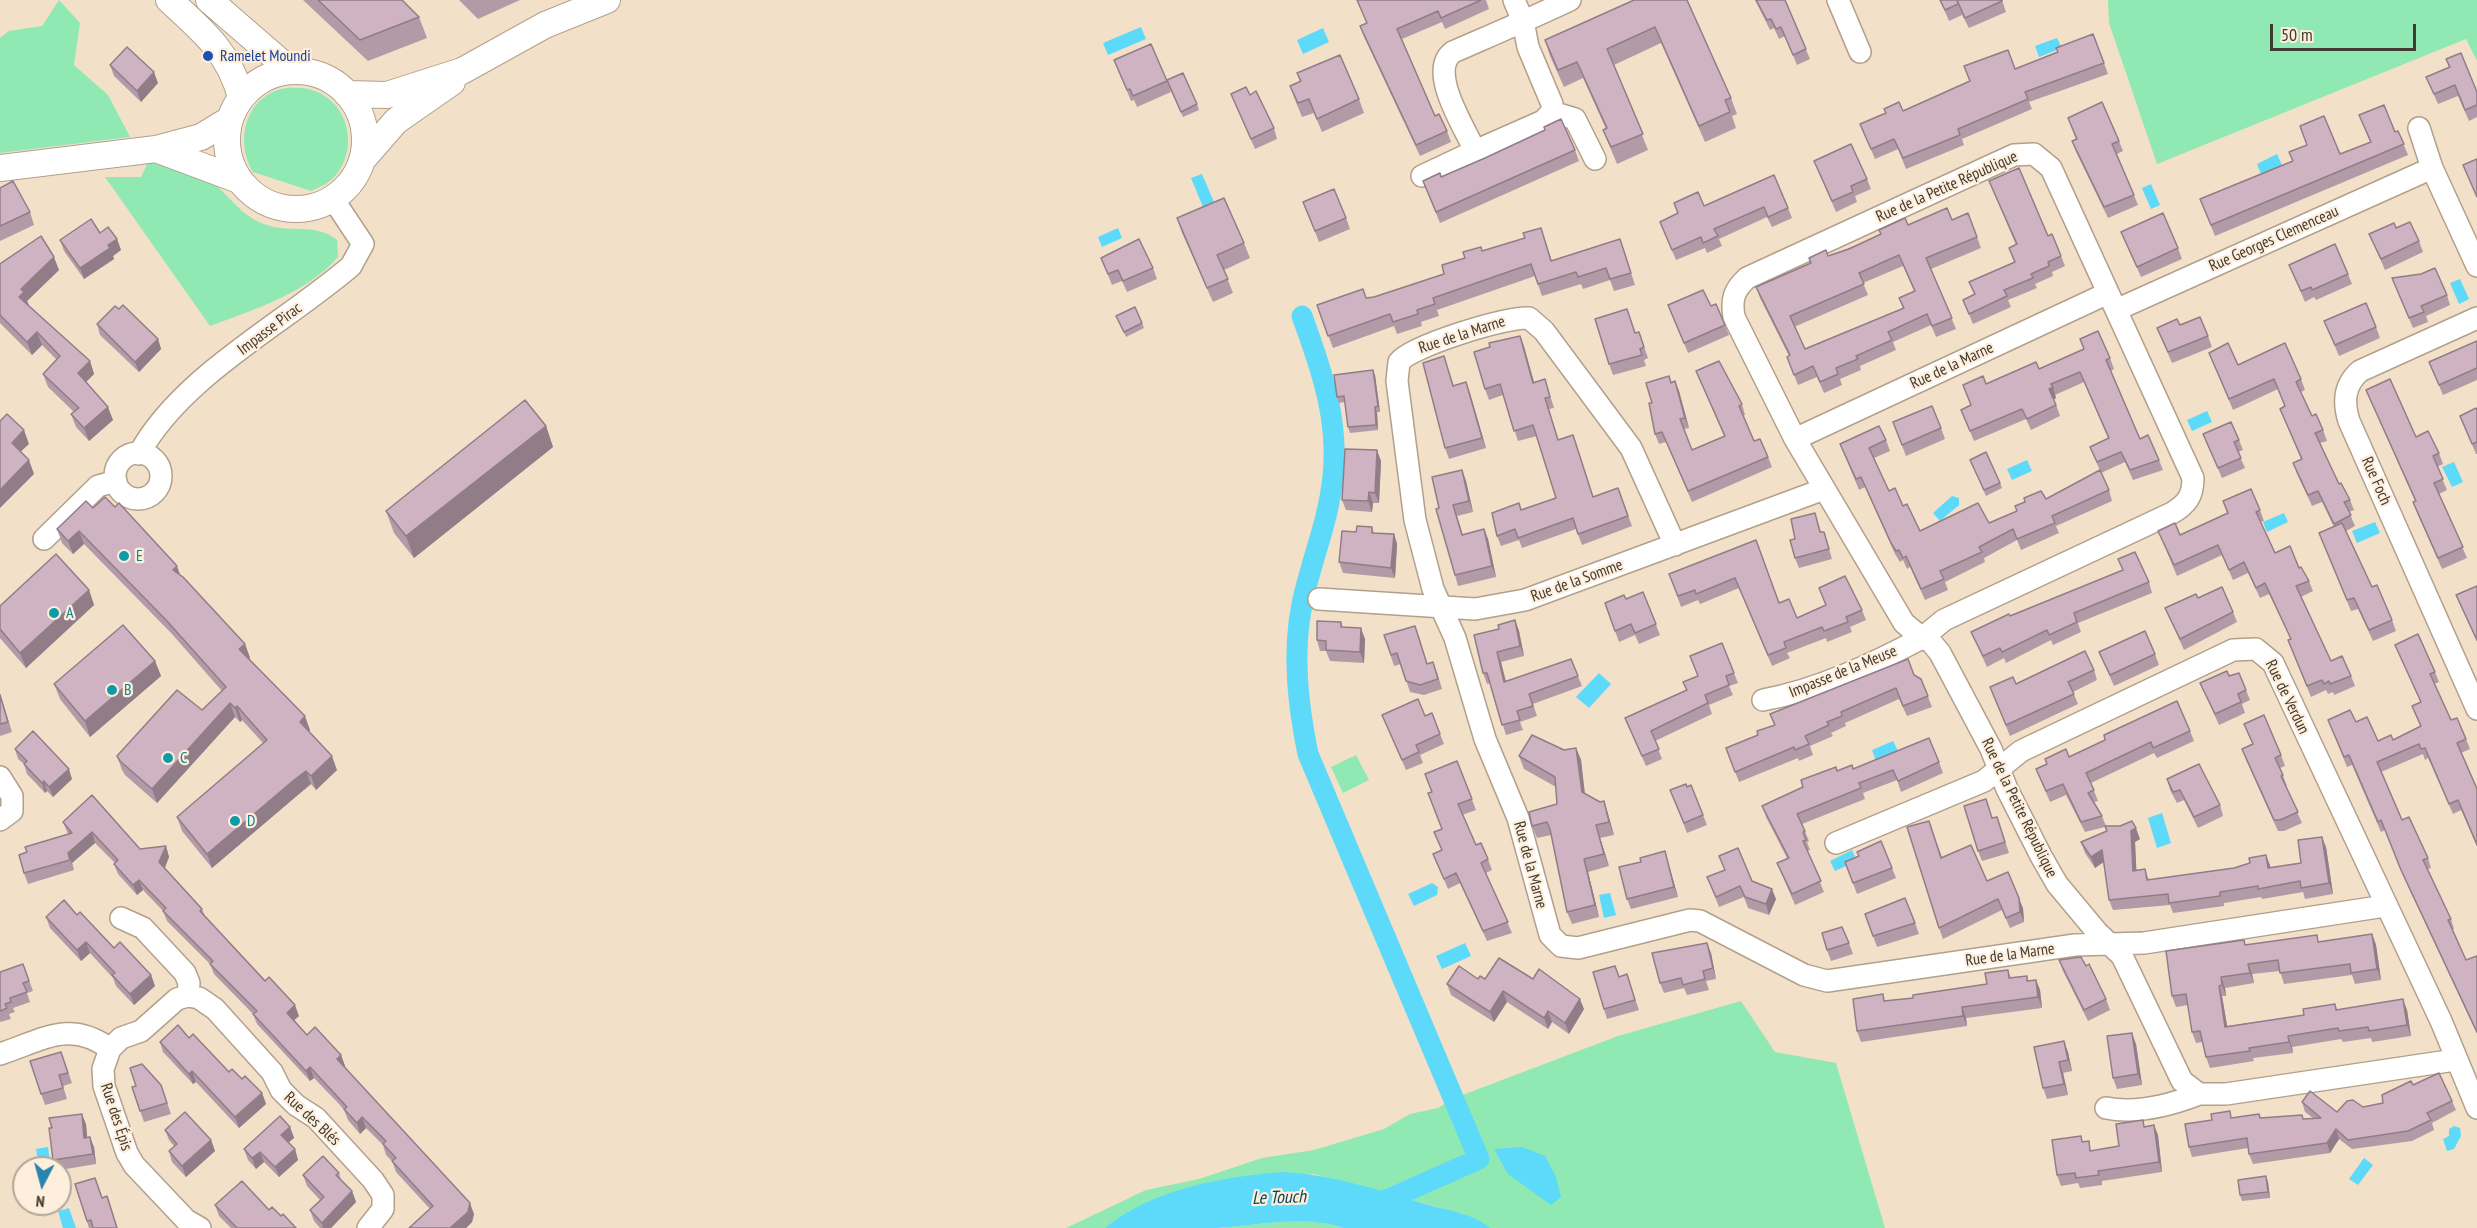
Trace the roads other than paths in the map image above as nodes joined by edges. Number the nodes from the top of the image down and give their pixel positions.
1 (169, 0) edge
2 (209, 0) edge
3 (607, 0) edge
4 (1514, 0) edge
5 (1570, 0) edge
6 (1838, 0) edge
7 (1523, 21) junction
8 (1860, 52) dead end
9 (291, 71) junction
10 (462, 71) junction
11 (238, 87) junction
12 (347, 94) junction
13 (1552, 112) junction
14 (229, 120) junction
15 (2420, 128) dead end
16 (156, 149) junction
17 (1475, 151) junction
18 (1595, 159) dead end
19 (362, 160) junction
20 (0, 168) edge
21 (2432, 168) junction
22 (1422, 176) dead end
23 (239, 180) junction
24 (333, 199) junction
25 (2477, 266) edge
26 (2112, 302) junction
27 (2477, 318) edge
28 (1796, 439) junction
29 (139, 454) junction
30 (116, 481) junction
31 (1824, 489) junction
32 (44, 539) dead end
33 (1675, 545) junction
34 (1319, 599) dead end
35 (1443, 609) junction
36 (1922, 638) junction
37 (1763, 700) dead end
38 (2477, 709) edge
39 (1999, 769) junction
40 (0, 777) edge
41 (0, 820) edge
42 (1836, 843) dead end
43 (2385, 906) junction
44 (121, 918) dead end
45 (2110, 945) junction
46 (188, 996) junction
47 (110, 1049) junction
48 (0, 1054) edge
49 (2456, 1060) junction
50 (2199, 1094) junction
51 (2106, 1108) dead end
52 (2477, 1108) edge
53 (200, 1228) edge
54 (368, 1228) edge

1 - 11 main road
2 - 9 main road
3 - 10 main road
4 - 7 street
5 - 7 street
6 - 8 street
7 - 13 street
7 - 17 street
9 - 11 main road
9 - 12 main road
10 - 12 main road
10 - 19 main road
11 - 14 main road
12 - 19 main road
13 - 17 street
13 - 18 street
14 - 16 main road
14 - 23 main road
15 - 21 street
16 - 20 main road
16 - 23 main road
17 - 22 street
19 - 24 main road
21 - 25 street
21 - 26 street, Rue Georges Clemenceau
23 - 24 main road
24 - 29 street, Impasse Pirac
26 - 28 street, Rue de la Marne
26 - 28 street, Rue de la Petite République
26 - 36 street, Rue de la Petite République
27 - 38 street, Rue Foch
28 - 31 street, Rue de la Petite République
29 - 30 street, Impasse Pirac
29 - 30 street
30 - 32 street
31 - 33 street, Rue de la Somme
31 - 36 street, Rue de la Petite République
33 - 35 street, Rue de la Somme
33 - 35 street, Rue de la Marne
34 - 35 street, Rue de la Somme
35 - 45 street, Rue de la Marne
36 - 37 street, Impasse de la Meuse
36 - 39 street, Rue de la Petite République
39 - 42 street, Rue de Verdun
39 - 43 street, Rue de Verdun
39 - 45 street, Rue de la Petite République
40 - 41 street
43 - 45 street, Rue de la Marne
43 - 49 street, Rue de Verdun
44 - 46 street
45 - 50 street, Rue de la Petite République
46 - 47 street
46 - 54 street, Rue des Blés
47 - 48 street
47 - 53 street, Rue des Épis
49 - 50 street
49 - 52 street, Rue de Verdun
50 - 51 street

